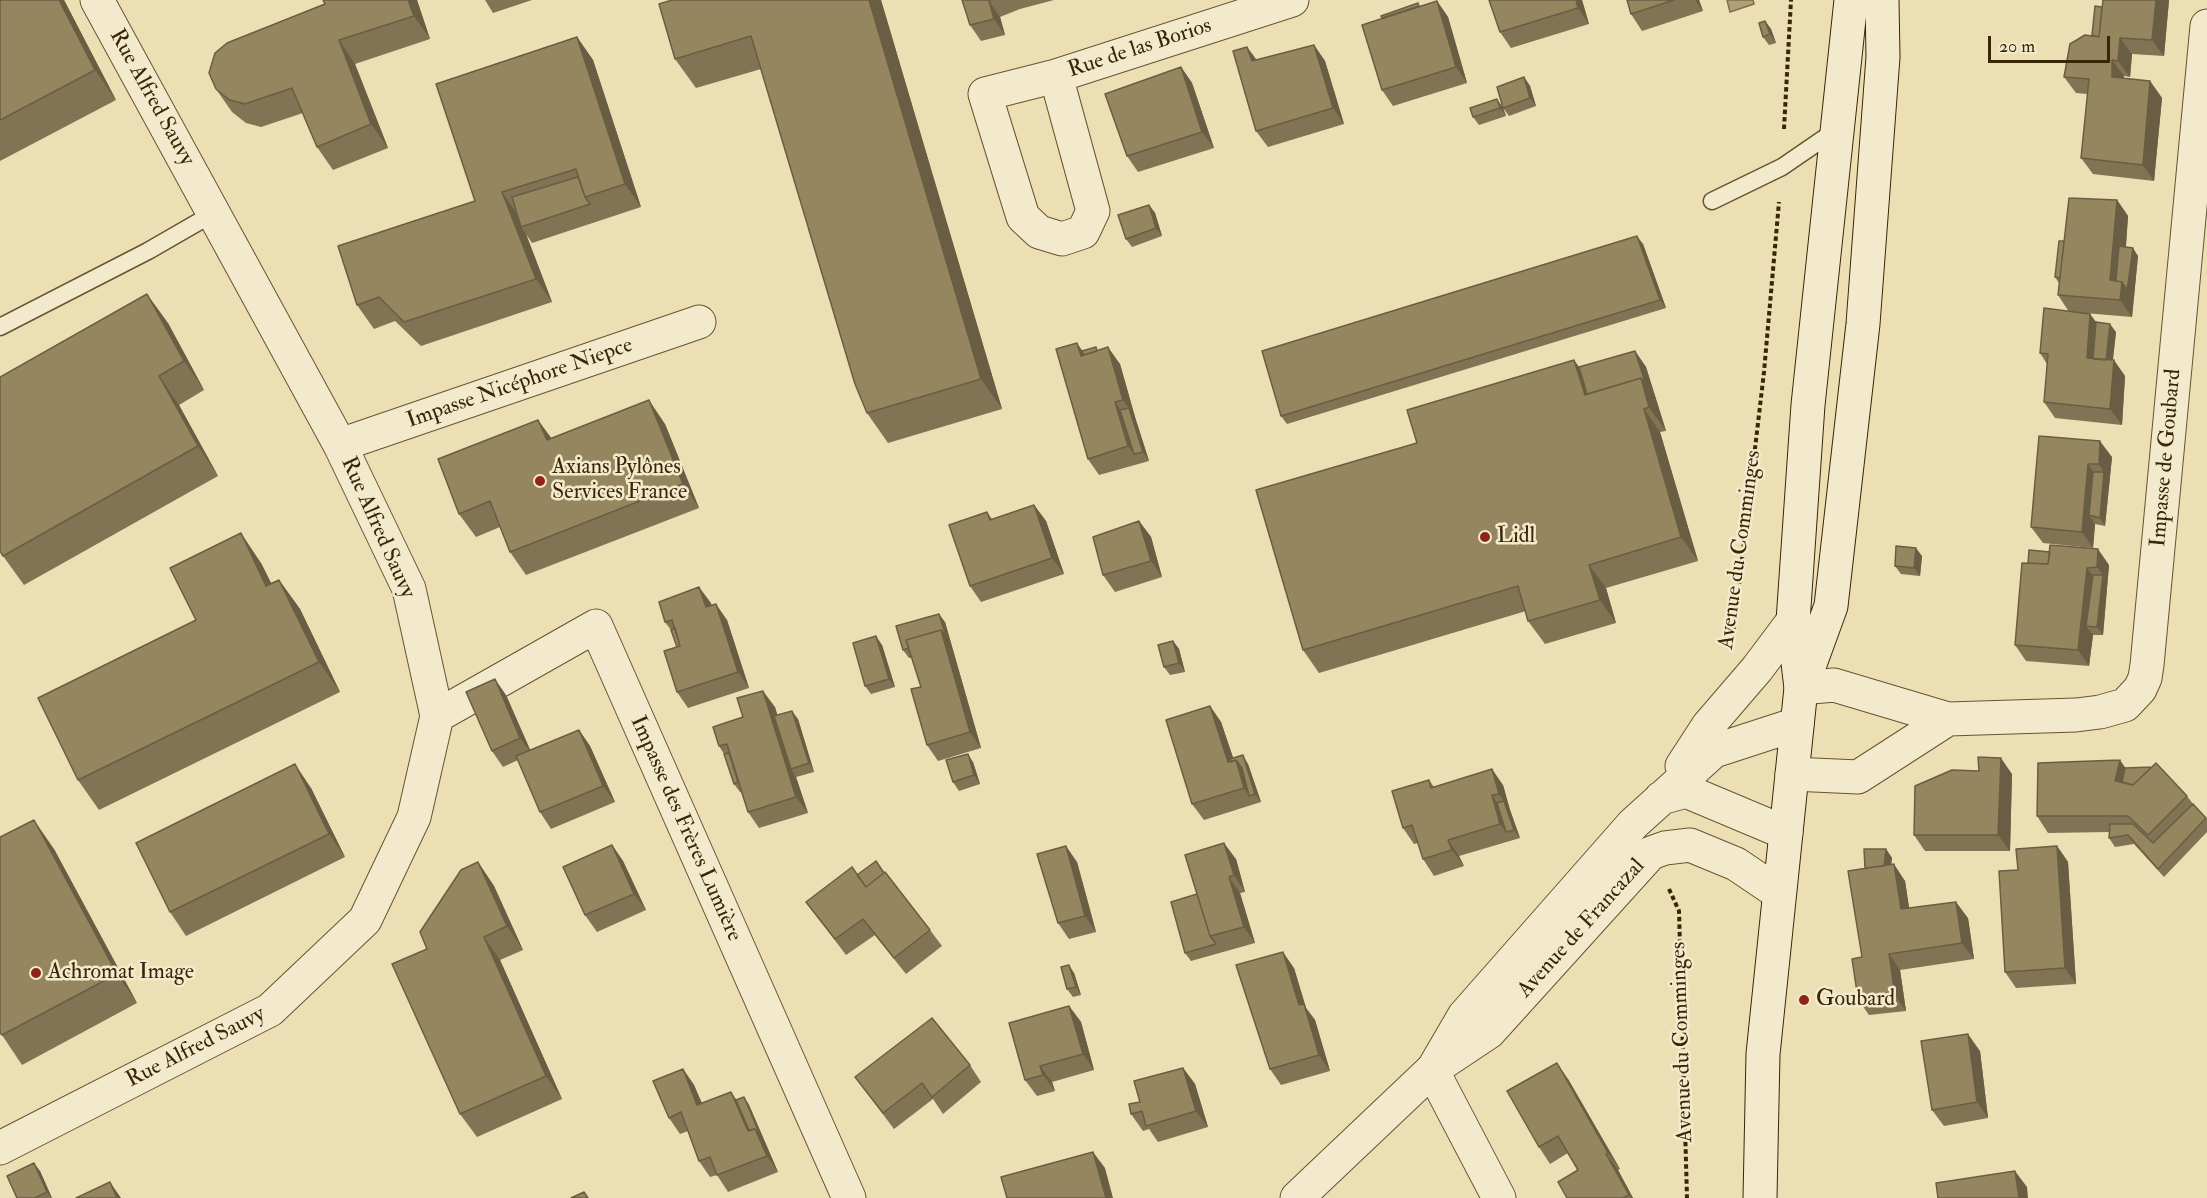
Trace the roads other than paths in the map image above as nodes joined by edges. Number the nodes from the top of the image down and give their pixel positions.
1 (97, 0) edge
2 (1292, 0) edge
3 (1851, 0) edge
4 (1882, 0) edge
5 (2207, 26) edge
6 (1056, 76) junction
7 (1836, 130) junction
8 (1712, 201) dead end
9 (214, 213) junction
10 (699, 322) dead end
11 (0, 327) edge
12 (340, 445) junction
13 (1793, 621) junction
14 (1801, 688) junction
15 (437, 716) junction
16 (1948, 719) junction
17 (1797, 724) junction
18 (1792, 774) junction
19 (1661, 798) junction
20 (1786, 833) junction
21 (1779, 893) junction
22 (1432, 1070) junction
23 (0, 1148) edge
24 (849, 1198) edge
25 (1297, 1198) edge
26 (1499, 1198) edge
27 (1760, 1198) edge

1 - 9 street, Rue Alfred Sauvy
2 - 6 street, Rue de las Borios
3 - 7 street
4 - 14 street
5 - 16 street, Impasse de Goubard
6 - 6 street, Rue de las Borios
7 - 8 lane
7 - 13 street
9 - 11 lane
9 - 12 street, Rue Alfred Sauvy
10 - 12 street, Impasse Nicéphore Niepce
12 - 15 street, Rue Alfred Sauvy
13 - 14 street
13 - 19 street, Avenue de Francazal
14 - 16 street, Impasse de Goubard
14 - 17 street
15 - 23 street, Rue Alfred Sauvy
15 - 24 street, Impasse des Frères Lumière
16 - 18 street
17 - 18 street
17 - 19 street, Avenue de Francazal
18 - 20 street
19 - 20 street
19 - 22 street, Avenue de Francazal
20 - 21 street
21 - 22 street, Avenue de Francazal
21 - 27 street
22 - 25 street, Avenue de Francazal
22 - 26 street

